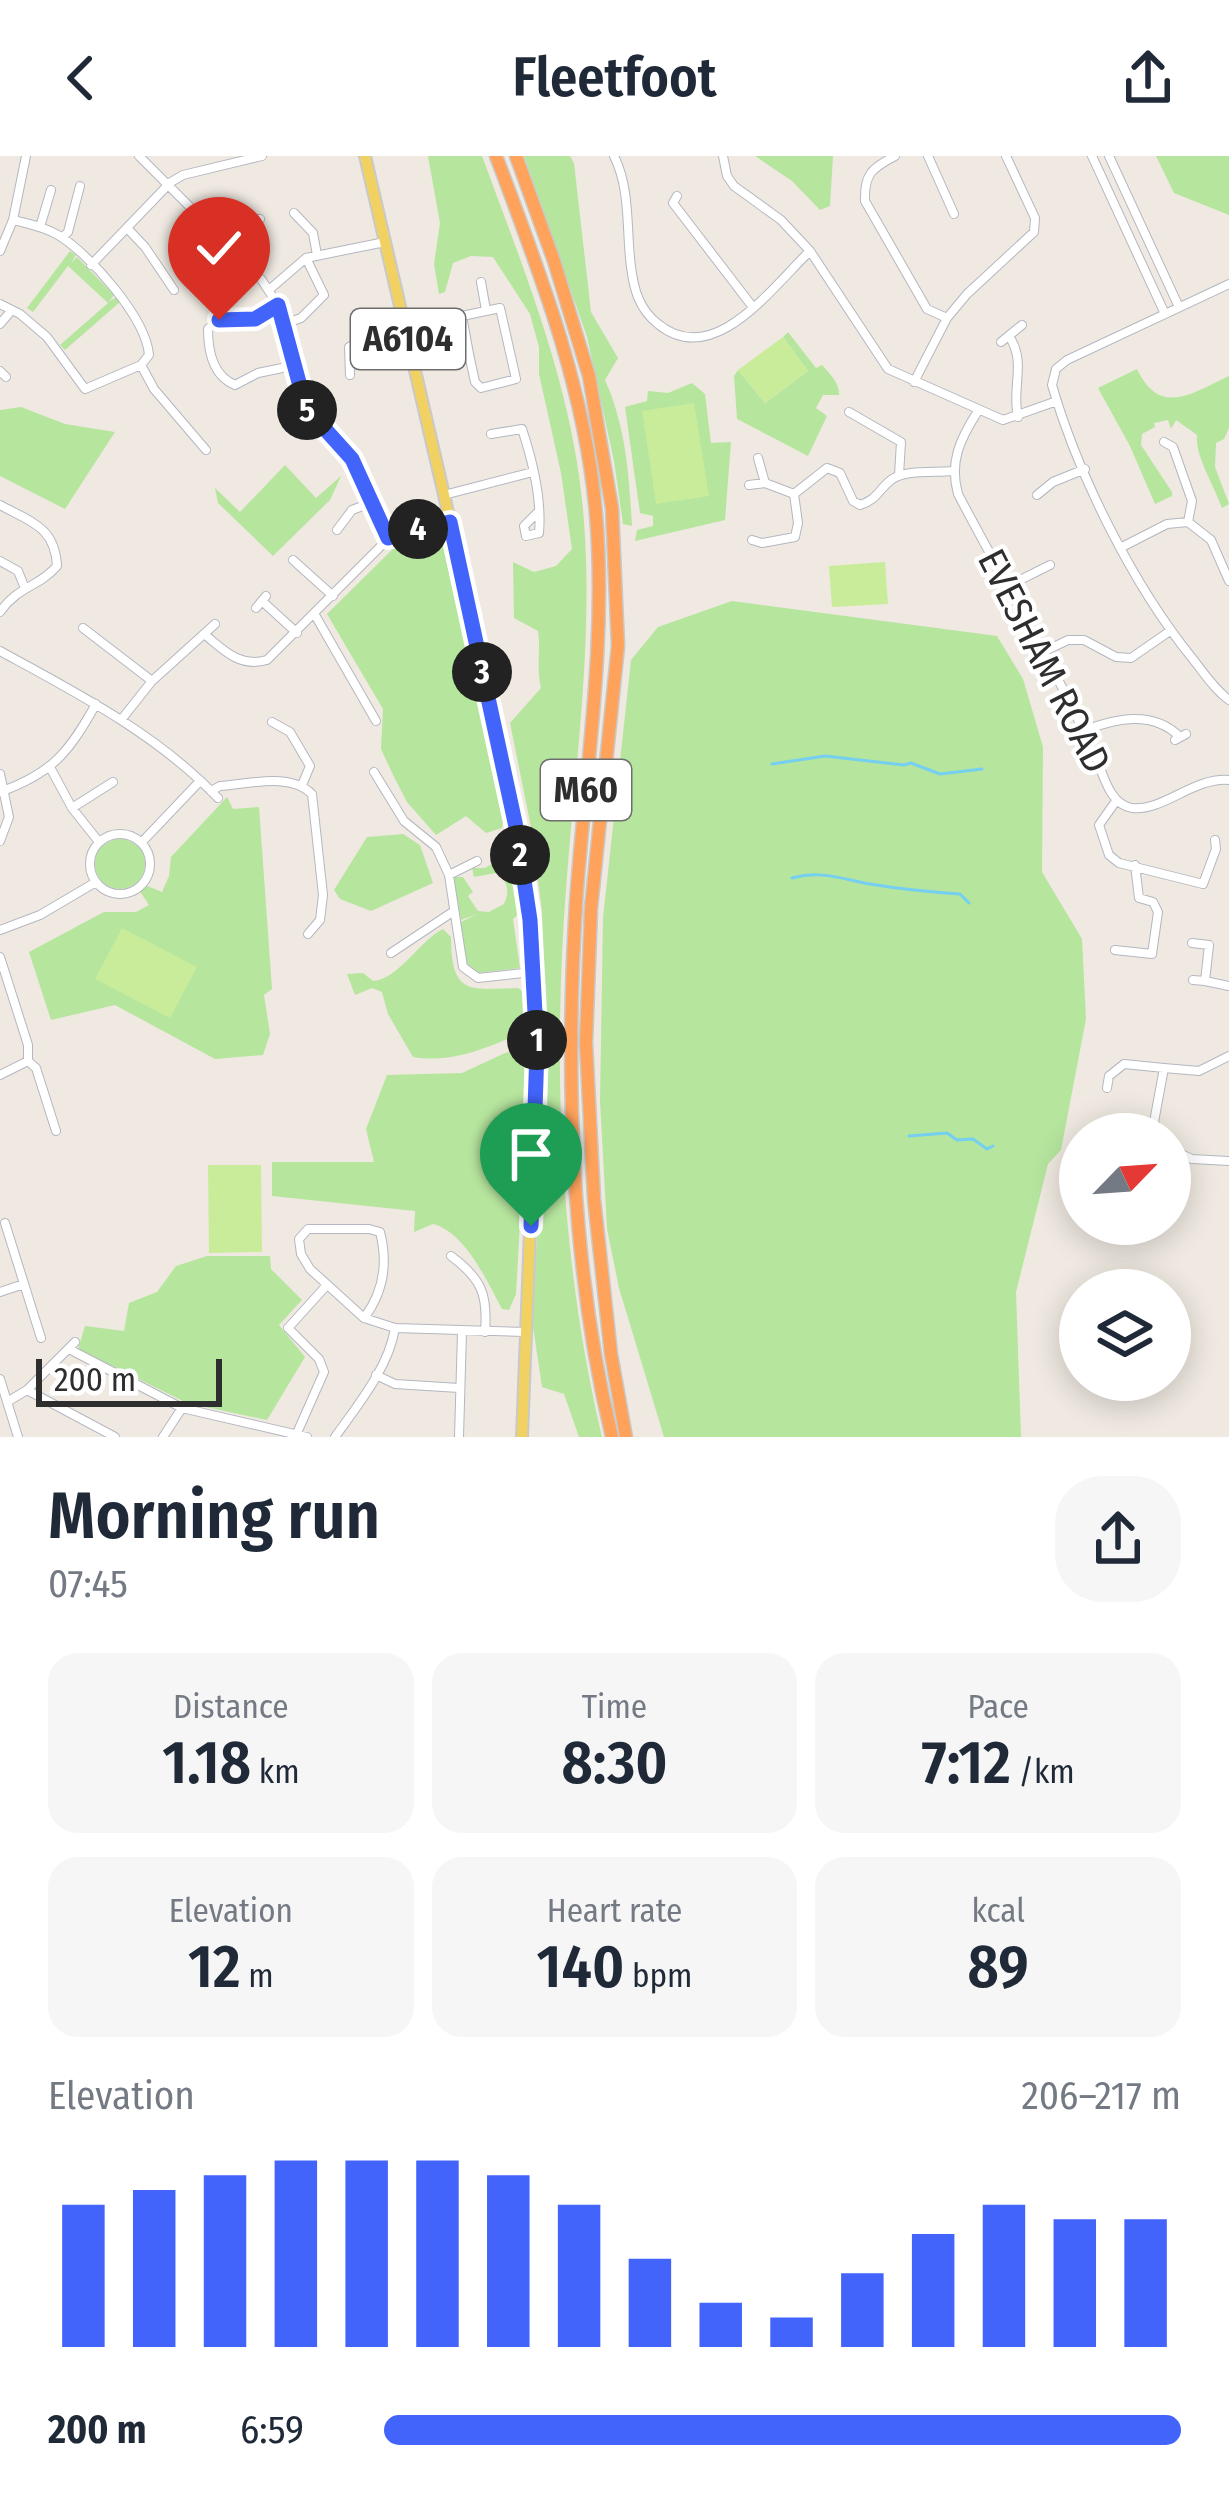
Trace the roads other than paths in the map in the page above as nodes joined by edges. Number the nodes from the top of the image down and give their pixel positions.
1 (139, 156) edge
2 (262, 156) edge
3 (365, 156) edge
4 (496, 156) edge
5 (516, 156) edge
6 (614, 156) edge
7 (723, 156) edge
8 (895, 156) edge
9 (928, 156) edge
10 (1006, 156) edge
11 (1092, 156) edge
12 (24, 157) edge
13 (250, 158) edge
14 (1110, 159) edge
15 (1097, 167) junction
16 (80, 186) dead end
17 (167, 186) junction
18 (51, 190) dead end
19 (671, 200) dead end
20 (294, 213) dead end
21 (954, 214) dead end
22 (260, 219) dead end
23 (13, 220) junction
24 (40, 226) junction
25 (127, 228) junction
26 (216, 233) junction
27 (63, 237) junction
28 (226, 242) junction
29 (385, 242) junction
30 (0, 251) edge
31 (810, 251) junction
32 (196, 254) dead end
33 (317, 255) junction
34 (305, 258) junction
35 (91, 265) junction
36 (251, 268) dead end
37 (261, 279) dead end
38 (481, 282) dead end
39 (1229, 284) edge
40 (270, 289) junction
41 (174, 290) dead end
42 (0, 304) edge
43 (278, 305) junction
44 (752, 306) junction
45 (1179, 307) junction
46 (12, 310) junction
47 (486, 310) junction
48 (1165, 314) junction
49 (947, 318) junction
50 (404, 319) junction
51 (0, 324) edge
52 (284, 324) junction
53 (1022, 325) dead end
54 (469, 354) junction
55 (415, 364) junction
56 (141, 365) junction
57 (292, 366) junction
58 (350, 375) dead end
59 (914, 382) junction
60 (1057, 400) junction
61 (978, 411) junction
62 (850, 412) dead end
63 (1018, 418) junction
64 (491, 434) dead end
65 (1172, 444) dead end
66 (206, 450) dead end
67 (758, 458) dead end
68 (1085, 469) junction
69 (952, 471) junction
70 (533, 472) junction
71 (899, 475) junction
72 (765, 484) junction
73 (748, 485) dead end
74 (794, 494) junction
75 (444, 495) junction
76 (1037, 496) dead end
77 (374, 502) junction
78 (0, 505) edge
79 (539, 511) dead end
80 (450, 522) junction
81 (1188, 522) junction
82 (337, 530) dead end
83 (388, 538) junction
84 (750, 538) dead end
85 (1120, 548) junction
86 (0, 561) edge
87 (300, 562) dead end
88 (1050, 565) dead end
89 (1228, 577) edge
90 (24, 586) junction
91 (1006, 587) junction
92 (333, 596) junction
93 (262, 602) dead end
94 (0, 612) edge
95 (315, 615) junction
96 (215, 624) dead end
97 (83, 628) dead end
98 (1170, 631) junction
99 (297, 633) junction
100 (204, 634) junction
101 (0, 651) edge
102 (1041, 653) junction
103 (152, 681) junction
104 (1229, 700) edge
105 (96, 704) junction
106 (121, 720) junction
107 (376, 721) dead end
108 (272, 722) dead end
109 (1084, 730) junction
110 (1180, 737) dead end
111 (51, 769) junction
112 (374, 772) dead end
113 (0, 775) edge
114 (1229, 780) edge
115 (200, 781) junction
116 (113, 782) dead end
117 (302, 785) junction
118 (2, 791) edge
119 (1116, 801) junction
120 (72, 808) junction
121 (1215, 840) dead end
122 (0, 841) edge
123 (99, 842) junction
124 (142, 842) junction
125 (477, 861) dead end
126 (1135, 865) junction
127 (449, 874) junction
128 (95, 882) junction
129 (454, 911) junction
130 (0, 931) edge
131 (308, 934) dead end
132 (1192, 943) dead end
133 (1115, 950) dead end
134 (391, 953) dead end
135 (0, 957) edge
136 (534, 972) junction
137 (1193, 980) dead end
138 (1205, 981) junction
139 (1229, 986) edge
140 (1229, 1056) edge
141 (28, 1060) junction
142 (1164, 1068) junction
143 (0, 1075) edge
144 (1107, 1088) dead end
145 (1156, 1113) edge
146 (56, 1132) dead end
147 (1191, 1159) edge
148 (1229, 1161) edge
149 (5, 1223) dead end
150 (452, 1256) dead end
151 (24, 1284) junction
152 (326, 1285) junction
153 (0, 1292) edge
154 (364, 1318) junction
155 (395, 1328) junction
156 (462, 1332) junction
157 (484, 1332) junction
158 (526, 1332) junction
159 (41, 1338) dead end
160 (376, 1375) junction
161 (0, 1379) edge
162 (459, 1388) junction
163 (27, 1390) junction
164 (8, 1402) junction
165 (182, 1408) junction
166 (271, 1432) edge
167 (302, 1435) edge
168 (18, 1437) edge
169 (116, 1437) edge
170 (164, 1437) edge
171 (335, 1437) edge
172 (459, 1437) edge
173 (522, 1437) edge
174 (612, 1437) edge
175 (626, 1437) edge

1 - 17 street
2 - 13 street
3 - 29 main road, A6104
4 - 174 highway, M60
5 - 175 highway, M60
6 - 44 street
7 - 31 street
8 - 49 street
9 - 21 street
10 - 49 street
11 - 15 street
12 - 23 street
13 - 17 street
14 - 15 street
14 - 45 street
15 - 48 street
16 - 27 street
17 - 25 street
17 - 26 street
18 - 24 street
19 - 44 street
20 - 33 street
22 - 28 street
23 - 24 street
23 - 30 street
24 - 27 street
25 - 35 street
25 - 41 street
26 - 28 street
26 - 32 street
27 - 35 street
28 - 36 street
29 - 33 street
29 - 50 main road, A6104
31 - 44 street
31 - 59 street
33 - 34 street
34 - 40 street
34 - 52 street
35 - 56 street
37 - 40 street
38 - 47 street
39 - 45 street
40 - 43 street
42 - 46 street
43 - 52 street
43 - 57 street
45 - 48 street
46 - 51 street
46 - 56 street
47 - 54 street
47 - 54 street
48 - 60 street
49 - 59 street
50 - 55 main road, A6104
50 - 58 street
52 - 57 street
53 - 63 street
54 - 55 street
55 - 75 main road, A6104
56 - 66 street
57 - 77 street
59 - 61 street
60 - 63 street
60 - 68 street
61 - 63 street
61 - 69 street
62 - 71 street
64 - 70 street
65 - 81 street
67 - 72 street
68 - 76 street
68 - 85 street
69 - 71 street
69 - 91 street, EVESHAM ROAD
70 - 75 street
70 - 79 street
71 - 74 street
72 - 73 street
72 - 74 street
74 - 84 street
75 - 80 main road, A6104
77 - 82 street
77 - 83 street
78 - 90 street
80 - 83 street
80 - 136 main road, A6104
81 - 85 street
81 - 89 street
83 - 92 street
85 - 98 street
86 - 90 street
87 - 92 street
88 - 91 street
90 - 94 street
91 - 102 street, EVESHAM ROAD
92 - 95 street
93 - 99 street
95 - 99 street
95 - 107 street
96 - 100 street
97 - 103 street
98 - 102 street
98 - 104 street
99 - 100 street
100 - 103 street
101 - 105 street
102 - 109 street, EVESHAM ROAD
103 - 106 street
105 - 106 street
105 - 111 street
106 - 115 street
108 - 117 street
109 - 110 street
109 - 119 street, EVESHAM ROAD
111 - 118 street
111 - 120 street
112 - 127 street
113 - 118 street
114 - 119 street, EVESHAM ROAD
115 - 117 street
115 - 124 street
116 - 120 street
117 - 131 street
118 - 122 street
119 - 126 street
120 - 123 street
121 - 126 street
123 - 124 street
123 - 128 street
124 - 128 street
125 - 127 street
126 - 133 street
127 - 129 street
128 - 130 street
129 - 134 street
129 - 136 street
132 - 138 street
135 - 141 street
136 - 158 main road, A6104
137 - 138 street
138 - 139 street
140 - 142 street
141 - 143 street
141 - 146 street
142 - 144 street
142 - 145 street
147 - 148 street
149 - 151 street
150 - 157 street
151 - 153 street
151 - 159 street
152 - 154 street
152 - 154 street
152 - 167 street
154 - 155 street
155 - 156 street
155 - 160 street
156 - 157 street
156 - 162 street
157 - 158 street
158 - 173 main road, A6104
160 - 162 street
160 - 171 street
161 - 164 street
162 - 172 street
163 - 164 street
163 - 165 street
163 - 169 street
164 - 168 street
165 - 166 street
165 - 170 street
166 - 167 street

